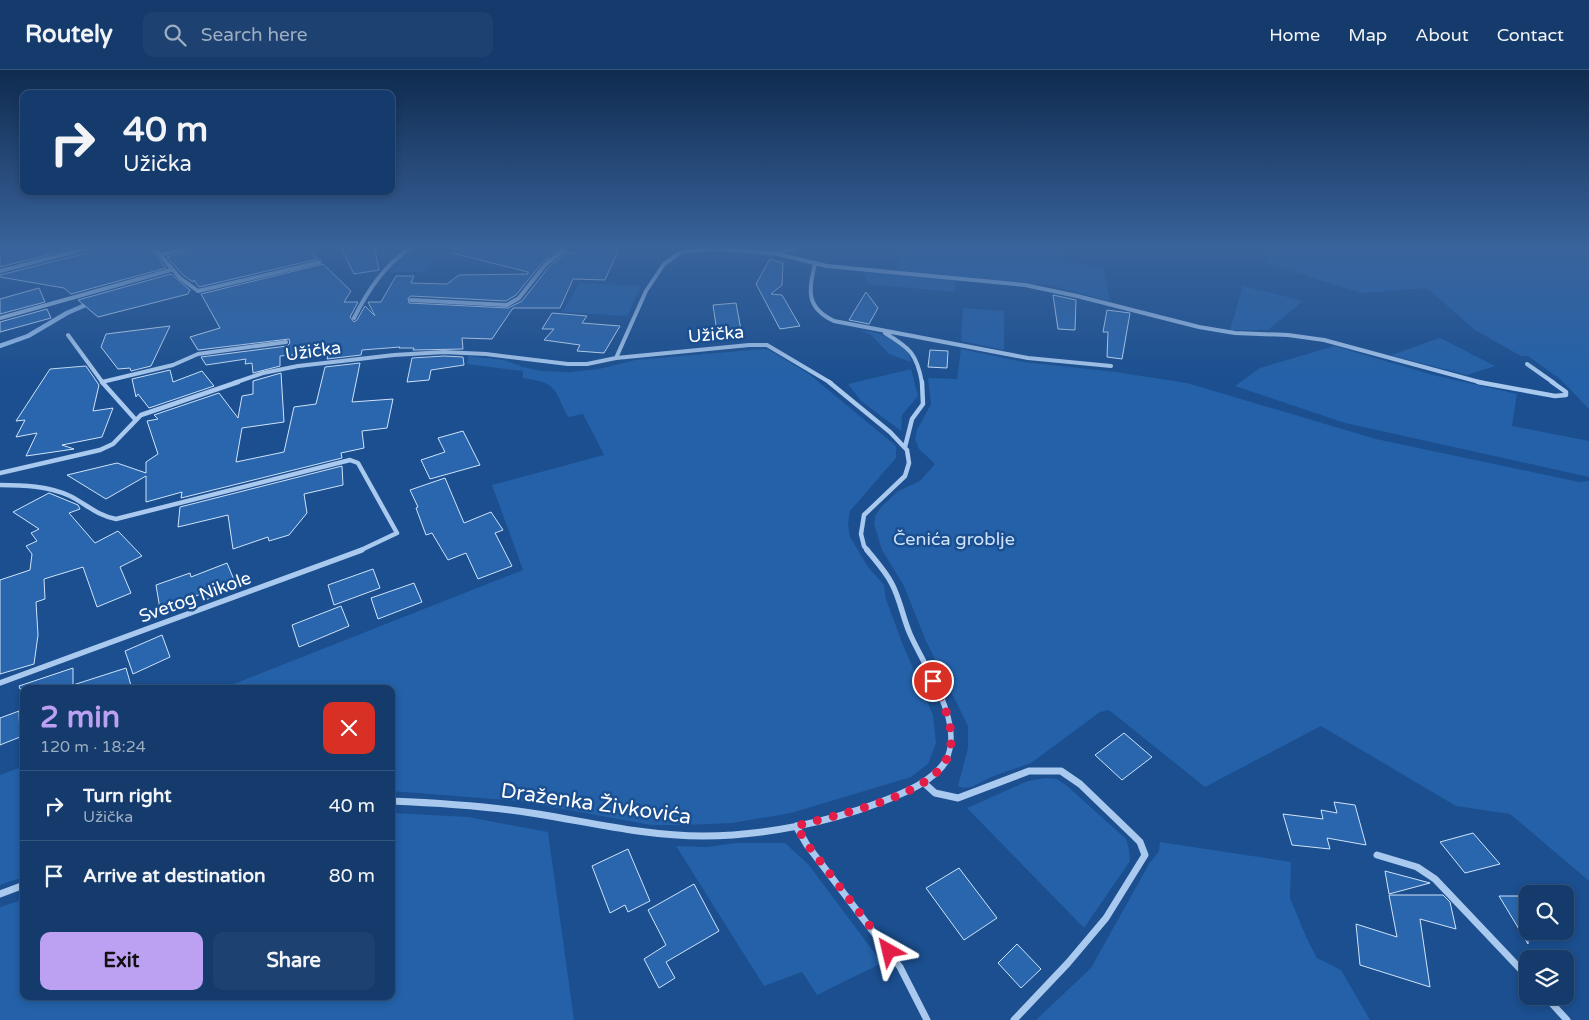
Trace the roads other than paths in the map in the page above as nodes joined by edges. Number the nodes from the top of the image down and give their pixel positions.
1 (100, 292) edge
2 (369, 292) edge
3 (523, 292) edge
4 (646, 292) edge
5 (810, 292) edge
6 (1058, 292) edge
7 (411, 300) dead end
8 (0, 318) edge
9 (354, 318) dead end
10 (880, 330) junction
11 (68, 335) dead end
12 (286, 342) dead end
13 (616, 358) junction
14 (1528, 364) dead end
15 (1111, 366) dead end
16 (102, 382) junction
17 (136, 419) junction
18 (905, 447) junction
19 (0, 473) edge
20 (0, 485) edge
21 (0, 683) edge
22 (923, 782) junction
23 (395, 801) edge
24 (796, 826) junction
25 (1377, 855) dead end
26 (20, 887) edge
27 (0, 894) edge
28 (1519, 967) edge
29 (1553, 1005) edge
30 (927, 1020) edge
31 (1014, 1020) edge
32 (1566, 1020) edge

1 - 8 street
2 - 9 street
3 - 7 street
4 - 13 street
5 - 10 street
6 - 14 street
10 - 15 street
10 - 18 street
11 - 16 street
12 - 16 street
13 - 17 street, Užička
13 - 18 street, Užička
16 - 17 street
17 - 19 street, Užička
18 - 22 street
20 - 21 street, Svetog Nikole
22 - 24 street
22 - 31 street
23 - 24 street, Draženka Živkovića
24 - 30 street
25 - 28 street
26 - 27 street
29 - 32 street

